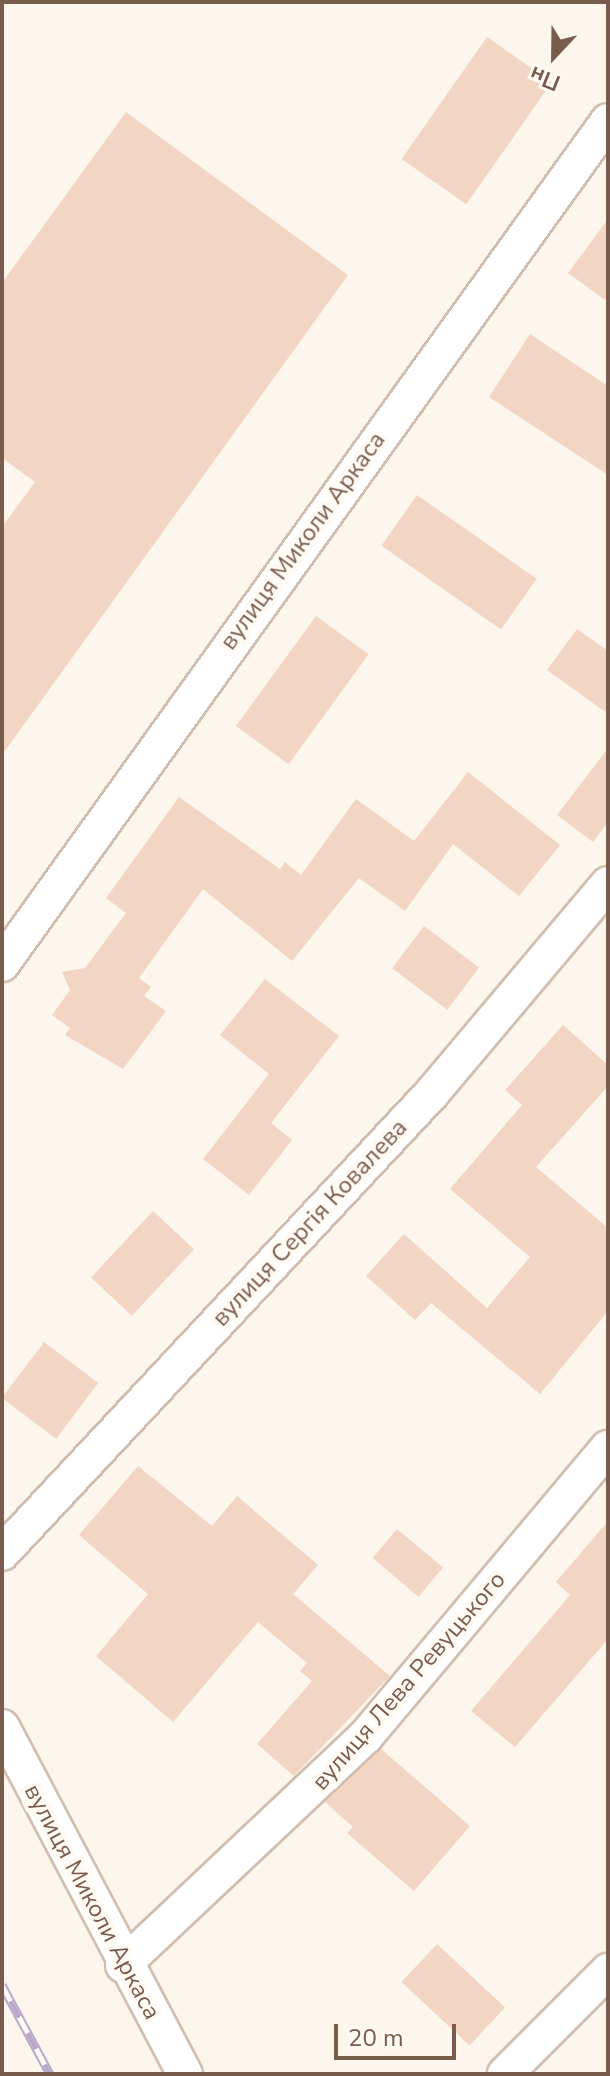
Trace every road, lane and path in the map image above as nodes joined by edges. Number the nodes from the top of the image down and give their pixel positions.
1 (608, 121) edge
2 (608, 884) edge
3 (2, 964) edge
4 (608, 1448) edge
5 (2, 1553) edge
6 (2, 1727) edge
7 (123, 1965) junction
8 (608, 1971) edge
9 (185, 2074) edge
10 (505, 2074) edge

1 - 3 street, вулиця Миколи Аркаса
2 - 5 street, вулиця Сергія Ковалева
4 - 7 street, вулиця Лева Ревуцького
6 - 7 street, вулиця Миколи Аркаса
7 - 9 street, вулиця Миколи Аркаса
8 - 10 street

